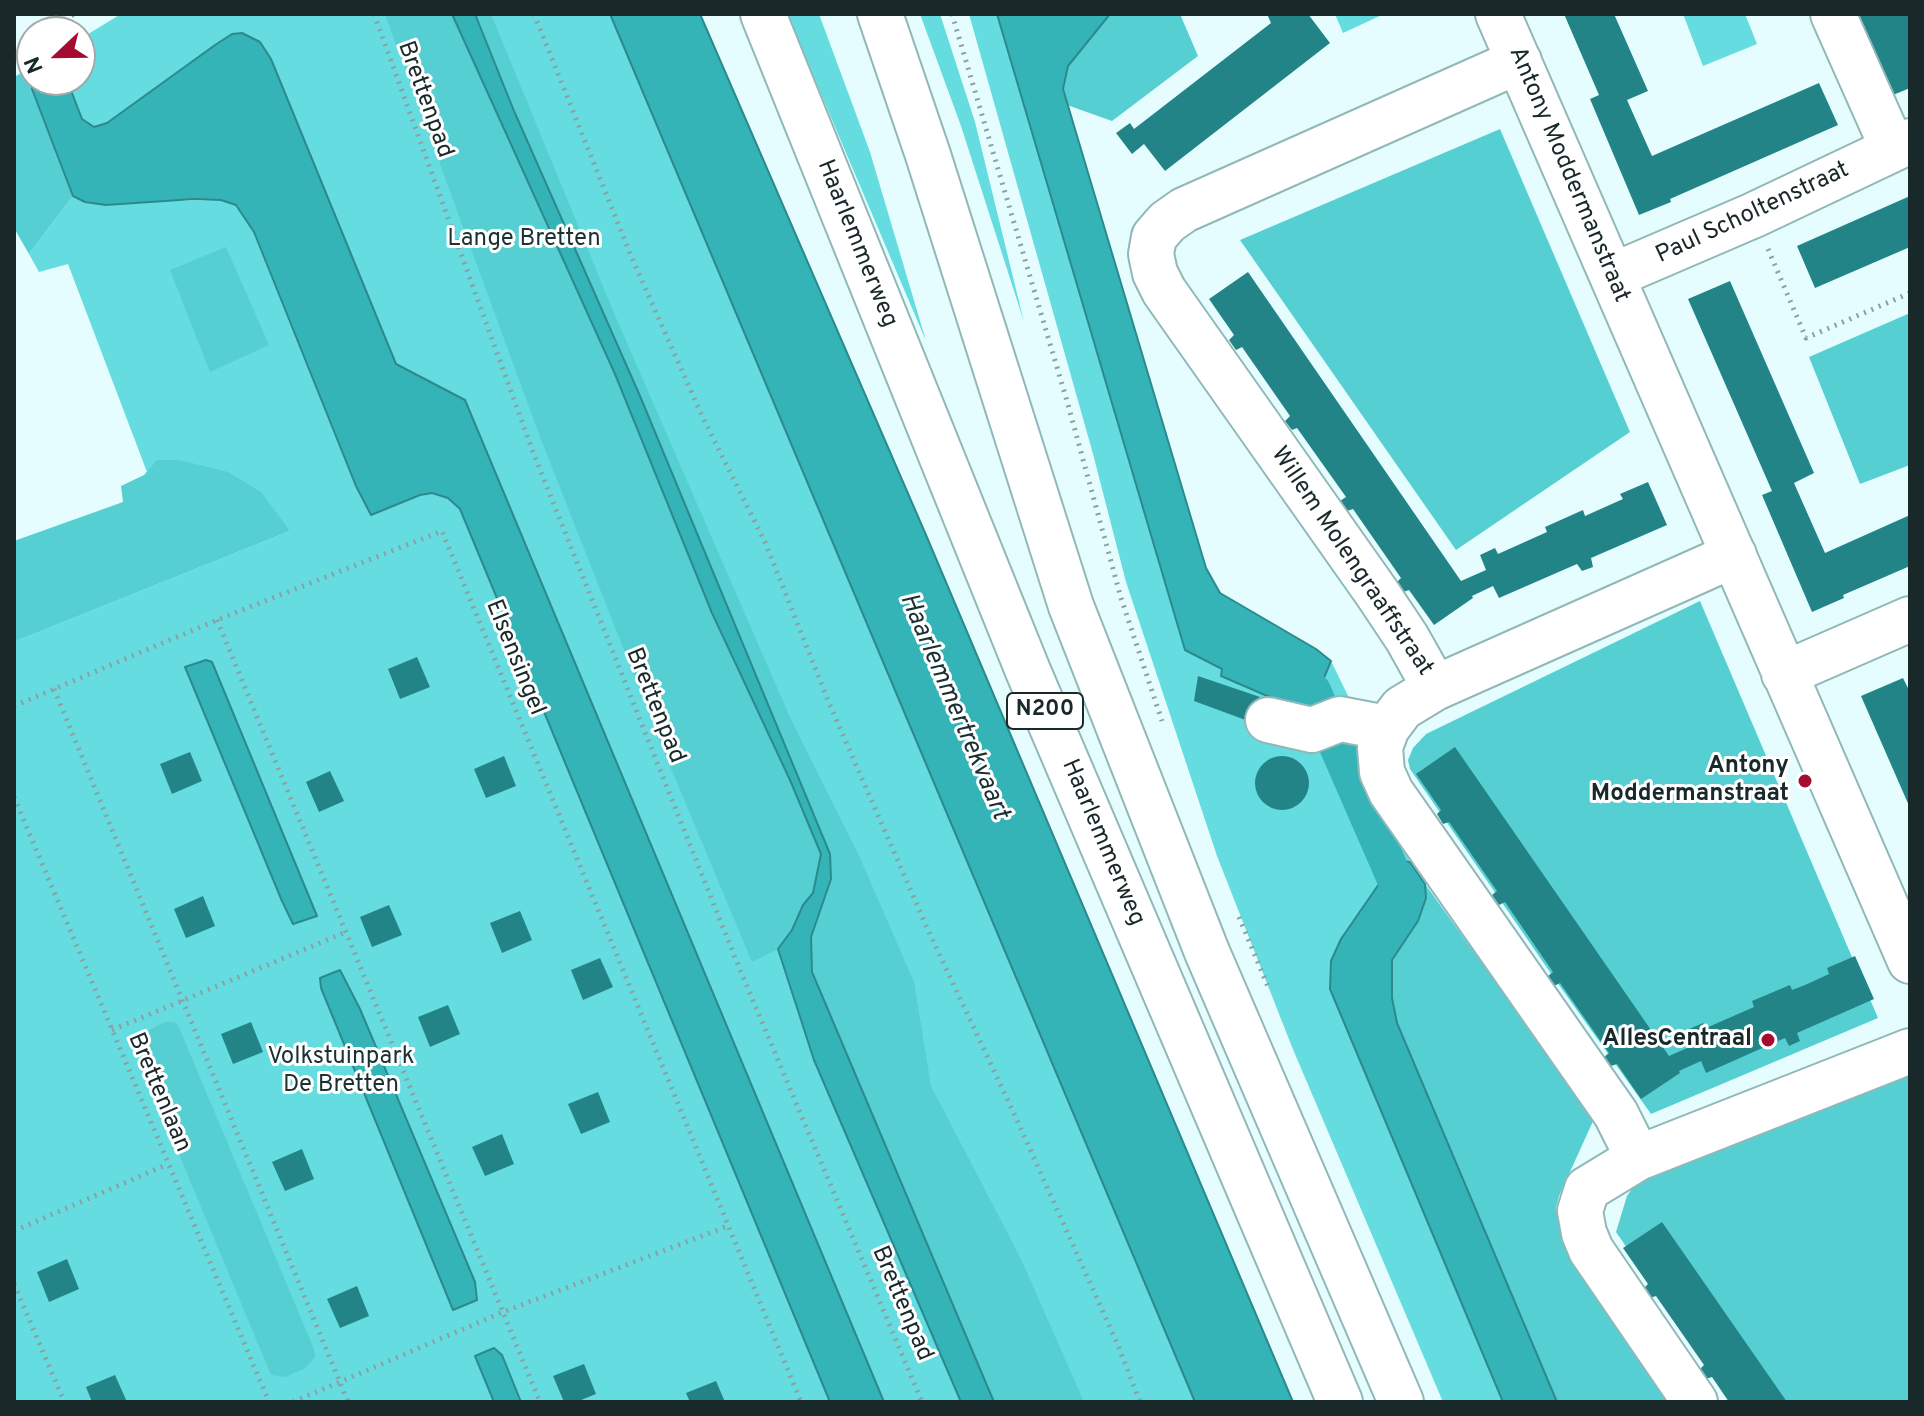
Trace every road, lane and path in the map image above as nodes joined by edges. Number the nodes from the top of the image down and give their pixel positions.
1 (374, 14) edge
2 (534, 14) edge
3 (763, 14) edge
4 (880, 14) edge
5 (952, 14) edge
6 (1498, 14) edge
7 (1833, 14) edge
8 (1519, 61) junction
9 (1901, 145) edge
10 (1754, 215) junction
11 (1612, 276) junction
12 (1910, 293) edge
13 (1734, 555) junction
14 (1910, 619) edge
15 (217, 620) junction
16 (1784, 674) junction
17 (1435, 688) junction
18 (54, 689) junction
19 (14, 706) edge
20 (1268, 720) dead end
21 (1164, 727) dead end
22 (1387, 728) junction
23 (14, 797) edge
24 (1236, 910) dead end
25 (346, 932) junction
26 (1910, 961) edge
27 (1272, 995) dead end
28 (182, 1002) junction
29 (112, 1030) junction
30 (1910, 1051) edge
31 (1638, 1158) junction
32 (168, 1164) junction
33 (728, 1226) junction
34 (14, 1231) edge
35 (14, 1284) edge
36 (503, 1312) junction
37 (339, 1383) junction
38 (63, 1399) dead end
39 (269, 1402) edge
40 (293, 1402) edge
41 (348, 1402) edge
42 (540, 1402) edge
43 (801, 1402) edge
44 (922, 1402) edge
45 (1140, 1402) edge
46 (1340, 1402) edge
47 (1401, 1402) edge
48 (1695, 1402) edge

1 - 44 path, Brettenpad
2 - 45 path
3 - 46 street, Haarlemmerweg / N200
4 - 47 street, N200
5 - 21 path
6 - 8 street, Antony Moddermanstraat
7 - 9 street, Paul Scholtenstraat
8 - 11 street, Antony Moddermanstraat
8 - 17 street, Willem Molengraaffstraat
9 - 10 street, Paul Scholtenstraat
10 - 11 street, Paul Scholtenstraat
10 - 12 path
11 - 13 street, Antony Moddermanstraat
13 - 16 street, Antony Moddermanstraat
13 - 17 street
14 - 16 street
15 - 18 path, Elsensingel
15 - 25 path
15 - 33 path, Elsensingel
16 - 26 street, Antony Moddermanstraat
17 - 22 street, Willem Molengraaffstraat
18 - 19 path, Elsensingel
18 - 28 path
20 - 22 street
22 - 31 street
23 - 29 path, Brettenlaan
24 - 27 path
25 - 28 path
25 - 36 path
28 - 29 path
28 - 37 path
29 - 32 path, Brettenlaan
30 - 31 street
31 - 48 street
32 - 34 path
32 - 39 path, Brettenlaan
33 - 36 path
33 - 43 path
35 - 38 path
36 - 37 path
36 - 42 path
37 - 40 path
37 - 41 path

